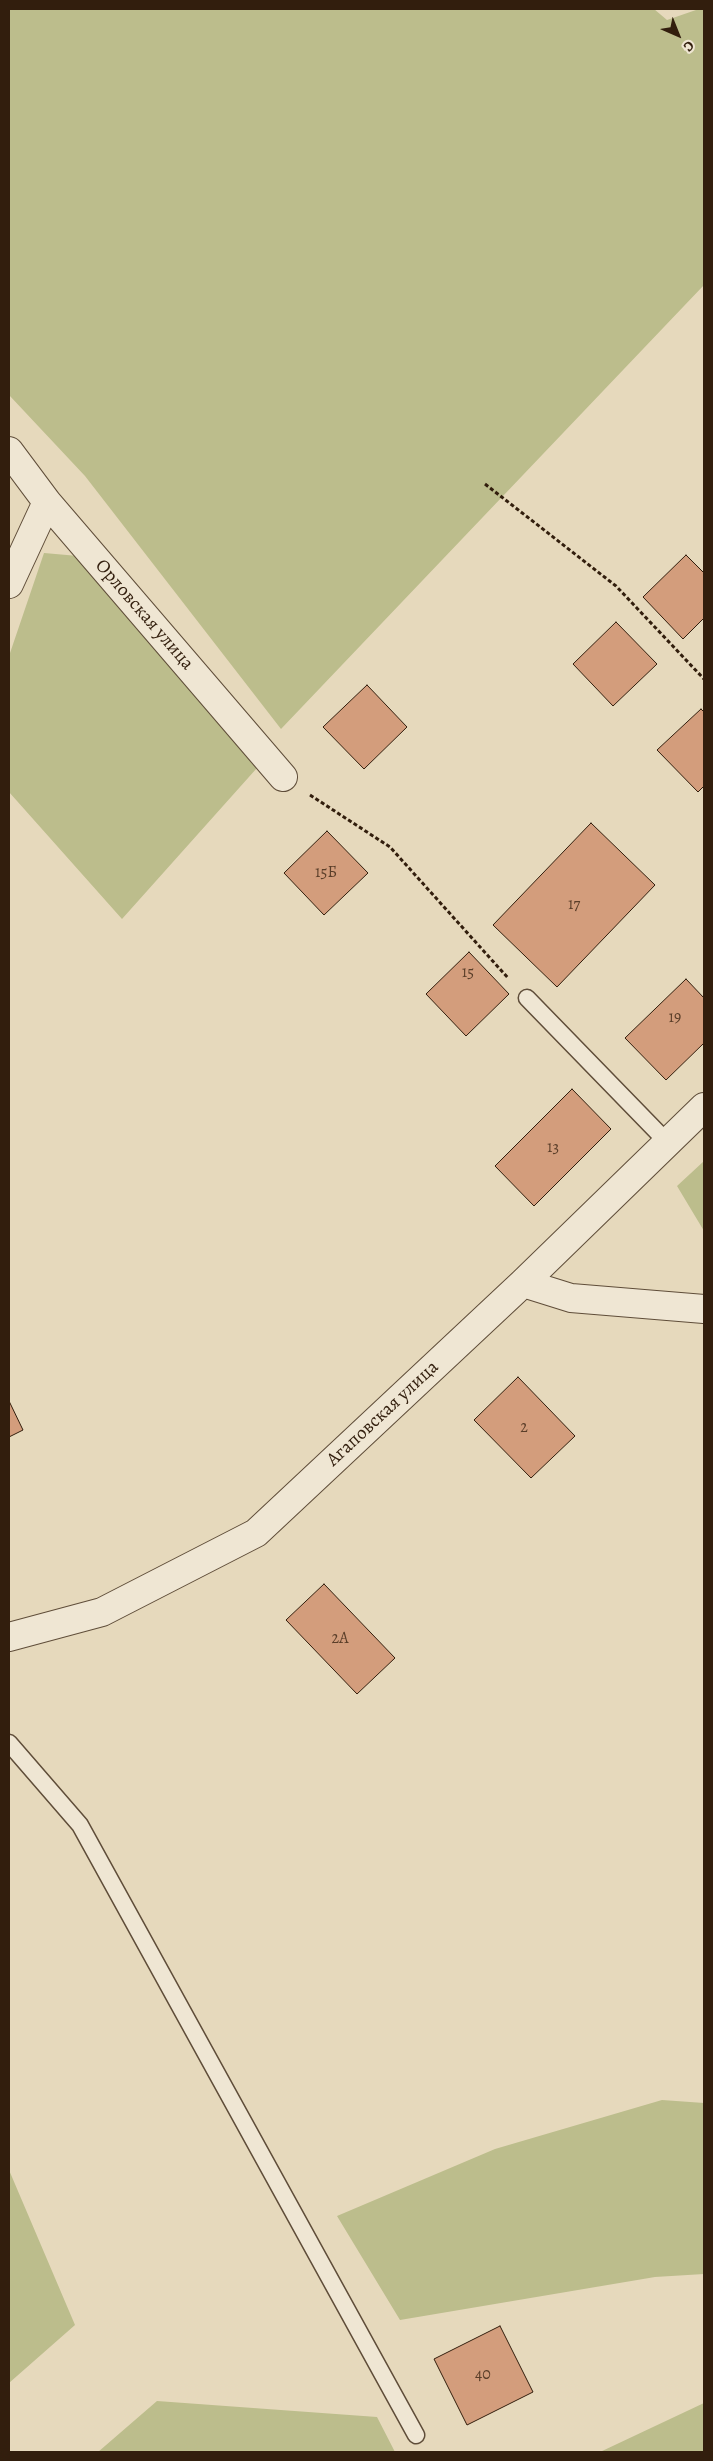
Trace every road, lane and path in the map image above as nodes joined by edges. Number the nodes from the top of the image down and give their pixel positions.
1 (9, 451) edge
2 (485, 484) dead end
3 (47, 502) junction
4 (9, 584) edge
5 (704, 679) edge
6 (282, 777) joint
7 (527, 998) joint
8 (704, 1107) edge
9 (666, 1142) junction
10 (523, 1283) junction
11 (704, 1309) edge
12 (9, 1637) edge
13 (9, 1742) edge
14 (416, 2435) dead end

1 - 3 street, Орловская улица
2 - 5 path
3 - 4 street
3 - 6 street, Орловская улица
6 - 7 path
7 - 9 lane
8 - 9 street, Агаповская улица
9 - 10 street, Агаповская улица
10 - 11 street
10 - 12 street, Агаповская улица
13 - 14 lane

